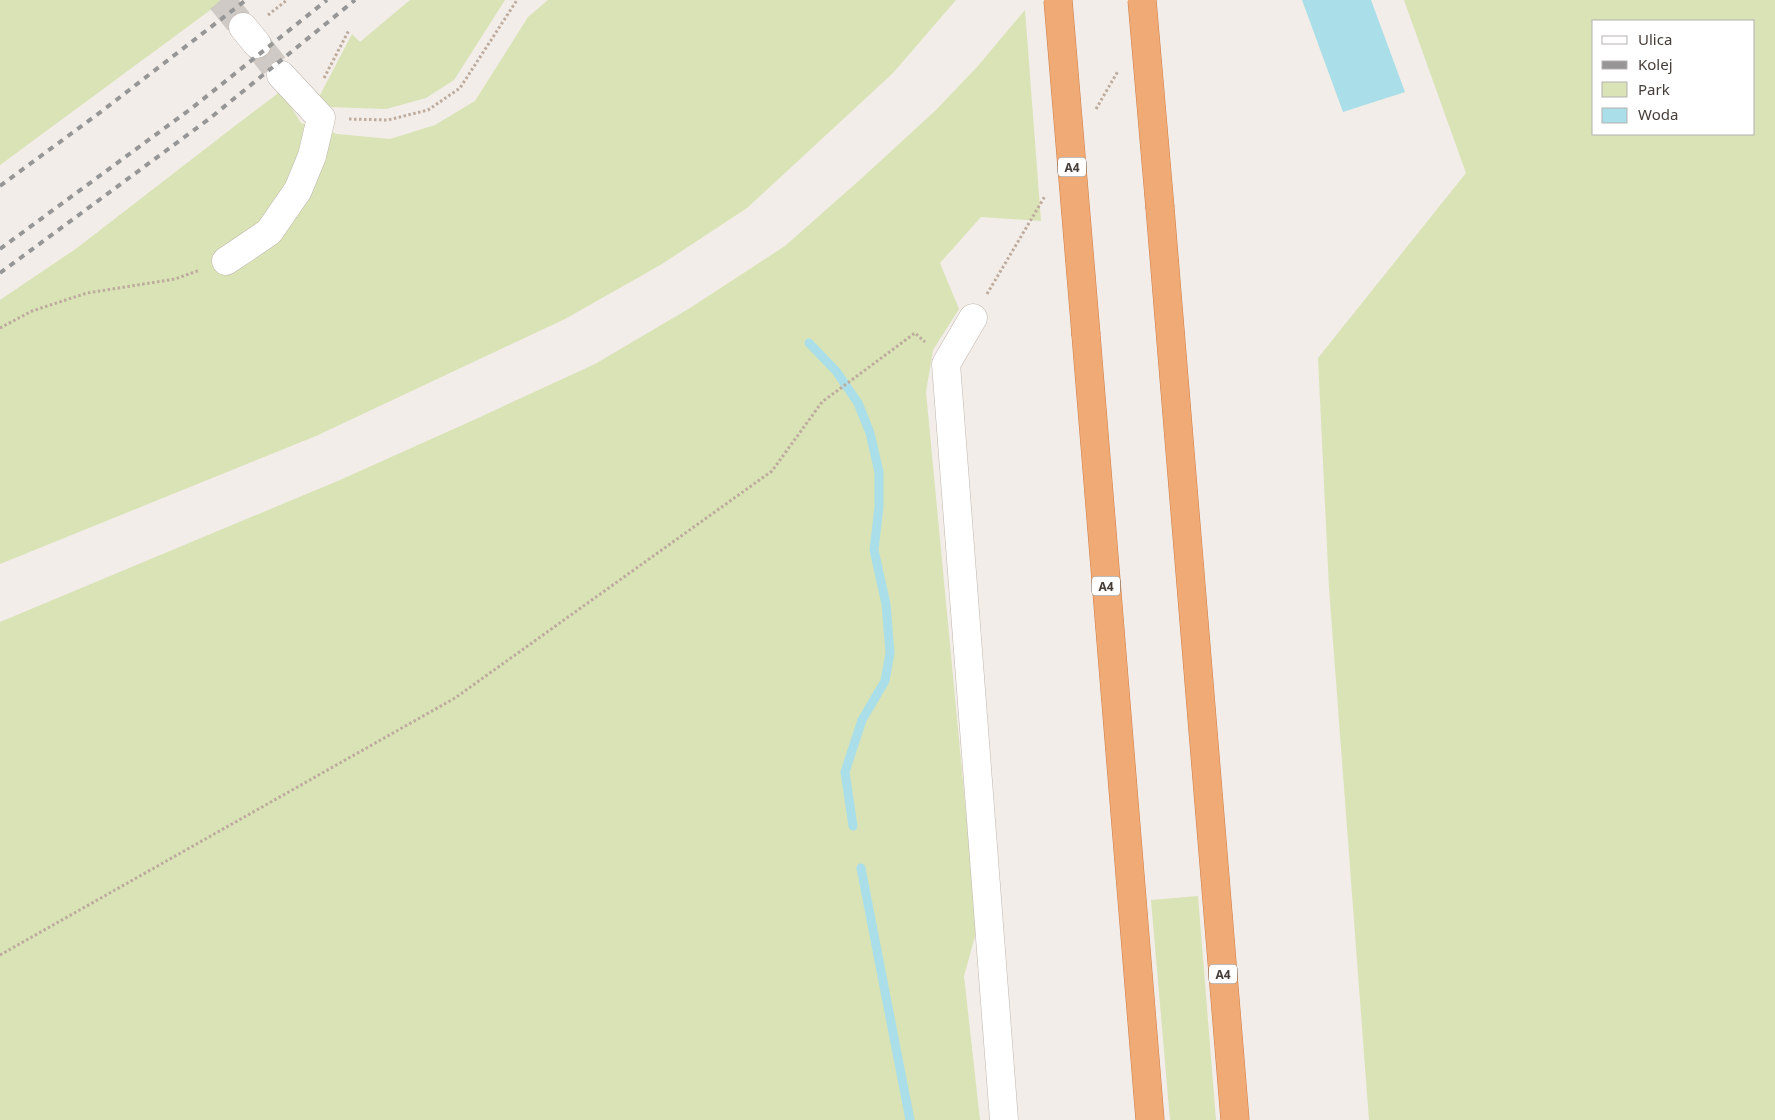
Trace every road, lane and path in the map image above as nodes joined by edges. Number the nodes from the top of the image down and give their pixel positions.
1 (517, 0) edge
2 (1058, 0) edge
3 (1142, 0) edge
4 (349, 30) dead end
5 (281, 75) tunnel mouth
6 (322, 82) dead end
7 (321, 118) junction
8 (226, 261) joint
9 (973, 318) dead end
10 (0, 328) edge
11 (946, 364) junction
12 (0, 955) edge
13 (1004, 1120) edge
14 (1150, 1120) edge
15 (1236, 1120) edge

1 - 7 path
2 - 14 highway, A4, bridge
3 - 15 highway, A4, bridge
4 - 6 path
5 - 7 lane
7 - 8 lane
8 - 10 path
9 - 11 lane
11 - 12 path
11 - 13 lane

